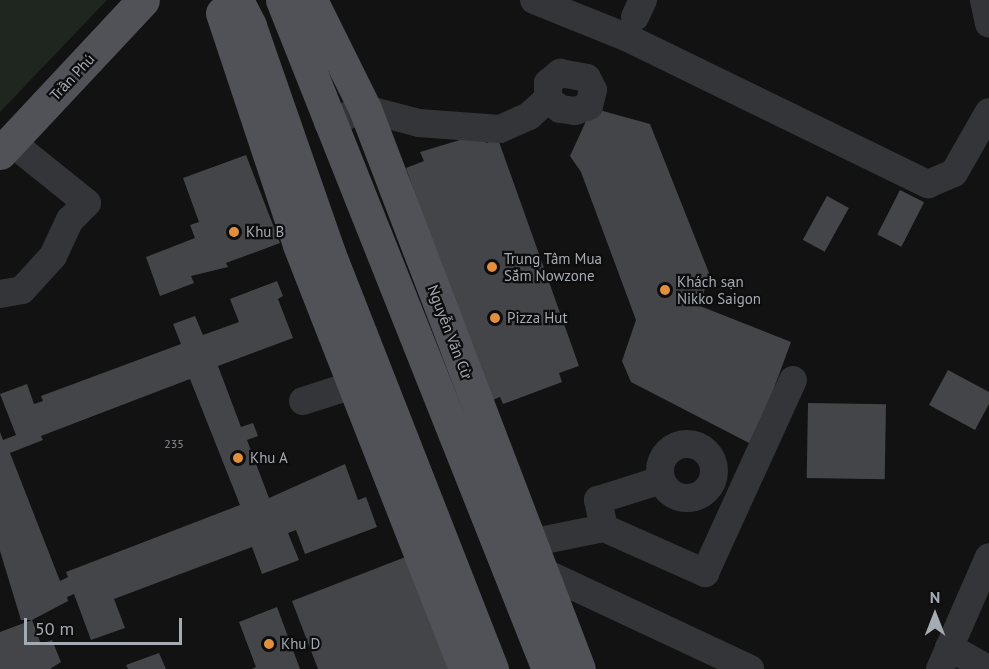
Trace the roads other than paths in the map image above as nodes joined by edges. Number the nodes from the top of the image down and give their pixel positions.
1 (143, 0) edge
2 (219, 0) edge
3 (237, 0) edge
4 (282, 0) edge
5 (311, 0) edge
6 (534, 0) edge
7 (984, 0) edge
8 (989, 23) edge
9 (548, 99) dead end
10 (365, 109) junction
11 (989, 112) edge
12 (328, 123) junction
13 (5, 147) edge
14 (0, 294) edge
15 (436, 296) junction
16 (406, 306) junction
17 (426, 360) junction
18 (793, 380) dead end
19 (365, 381) junction
20 (303, 401) dead end
21 (661, 480) dead end
22 (604, 528) junction
23 (525, 555) junction
24 (989, 557) edge
25 (440, 573) junction
26 (944, 658) edge
27 (465, 669) edge
28 (492, 669) edge
29 (548, 669) edge
30 (579, 669) edge
31 (750, 669) edge
32 (988, 669) edge

1 - 13 main road, Trần Phú
2 - 19 main road
3 - 19 main road
4 - 12 main road, Nguyễn Văn Cừ
5 - 10 main road, Nguyễn Văn Cừ
6 - 11 street
7 - 8 street
9 - 10 street
10 - 12 street
10 - 15 main road, Nguyễn Văn Cừ
12 - 16 main road, Nguyễn Văn Cừ
13 - 14 street
15 - 16 main road
15 - 23 main road, Nguyễn Văn Cừ
16 - 17 main road, Nguyễn Văn Cừ
17 - 19 main road
17 - 23 main road, Nguyễn Văn Cừ
18 - 22 street
19 - 20 street
19 - 25 main road
21 - 22 street
22 - 23 street
23 - 25 main road
23 - 29 main road, Nguyễn Văn Cừ
23 - 30 main road, Nguyễn Văn Cừ
23 - 31 street
24 - 26 street
25 - 27 main road
25 - 28 main road
26 - 32 street

